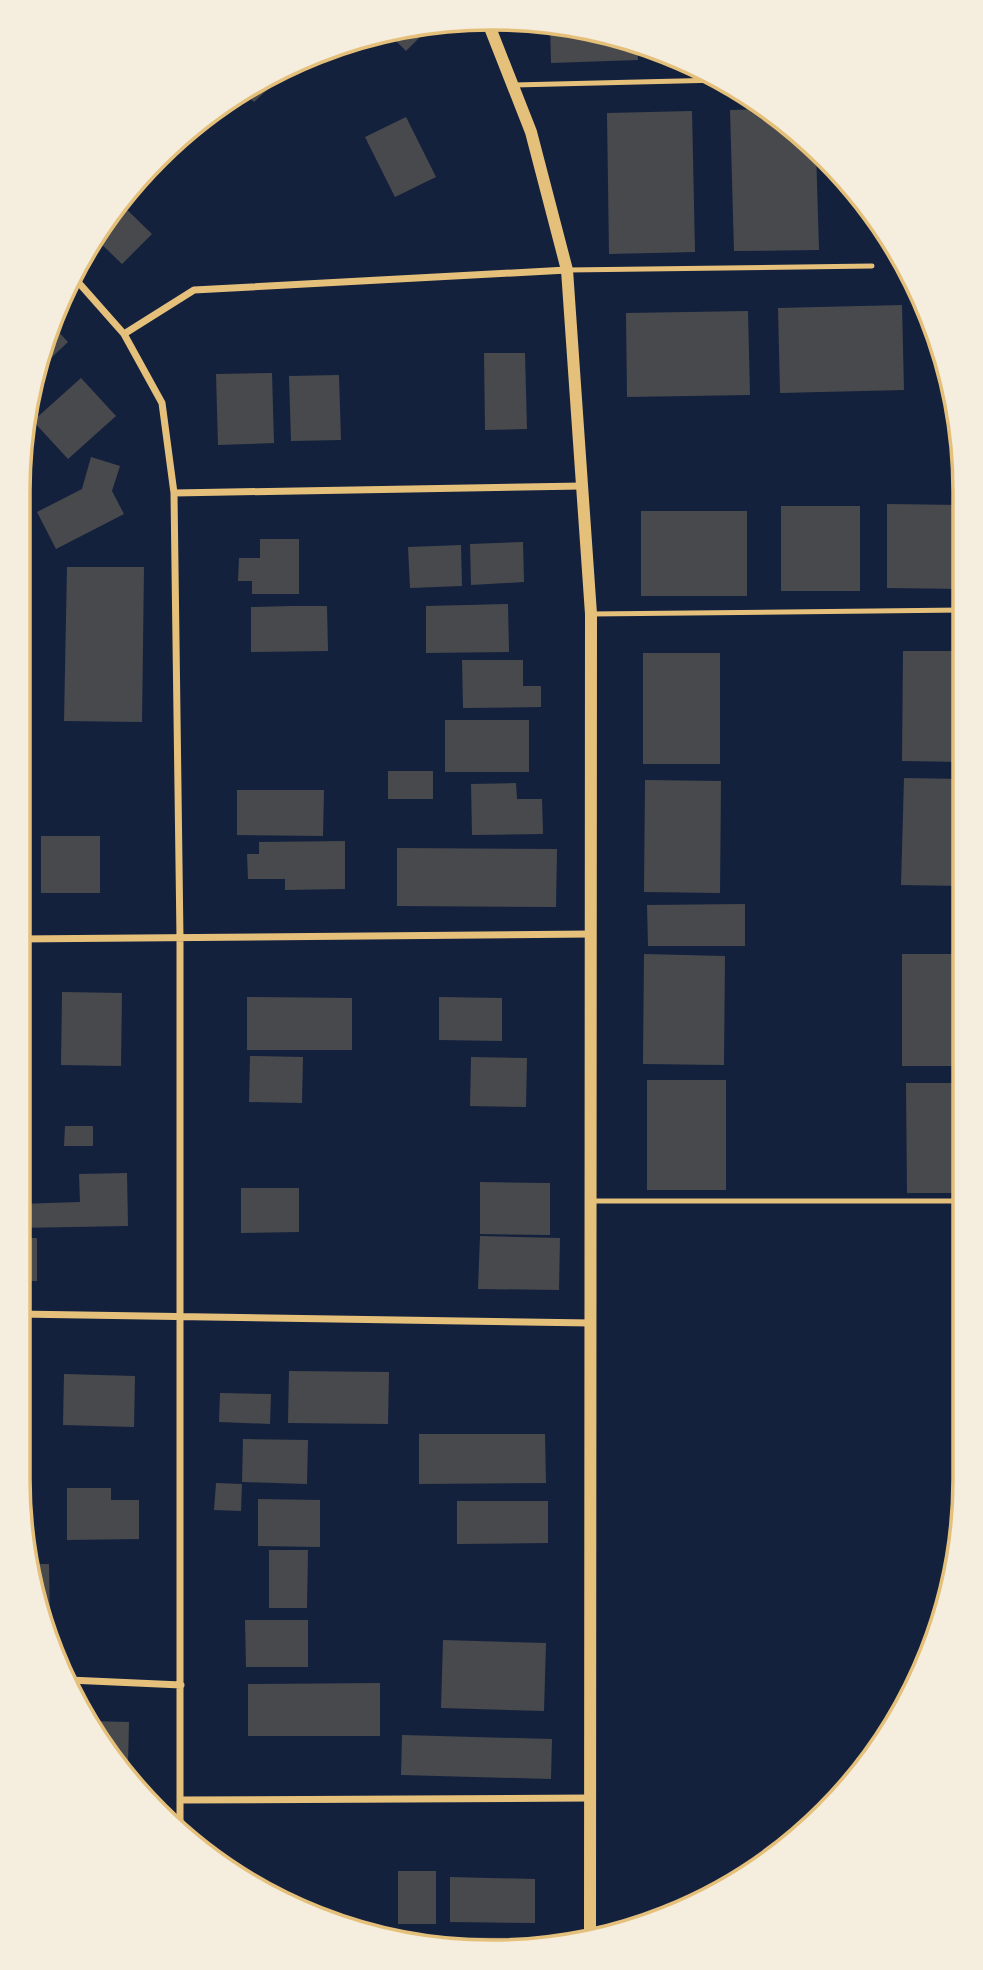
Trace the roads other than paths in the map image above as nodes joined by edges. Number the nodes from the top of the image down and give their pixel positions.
1 (492, 30) edge
2 (702, 80) edge
3 (513, 85) junction
4 (873, 266) dead end
5 (567, 270) junction
6 (79, 283) edge
7 (124, 334) junction
8 (582, 486) junction
9 (174, 493) junction
10 (953, 610) edge
11 (591, 614) junction
12 (591, 934) junction
13 (180, 937) junction
14 (30, 939) edge
15 (953, 1200) edge
16 (591, 1201) junction
17 (30, 1314) edge
18 (181, 1317) junction
19 (591, 1323) junction
20 (76, 1680) edge
21 (181, 1685) junction
22 (590, 1798) junction
23 (180, 1800) junction
24 (180, 1819) edge
25 (590, 1929) edge

1 - 3 street
2 - 3 lane
3 - 5 street
4 - 5 lane
5 - 7 street
5 - 8 street
6 - 7 street
7 - 9 street
8 - 9 street
8 - 11 street
9 - 13 street
10 - 11 lane
11 - 12 street
12 - 13 street
12 - 16 street
13 - 14 street
13 - 18 street
15 - 16 lane
16 - 19 street
17 - 18 street
18 - 19 street
18 - 21 street
19 - 22 street
20 - 21 street
21 - 23 street
22 - 23 street
22 - 25 street
23 - 24 street

